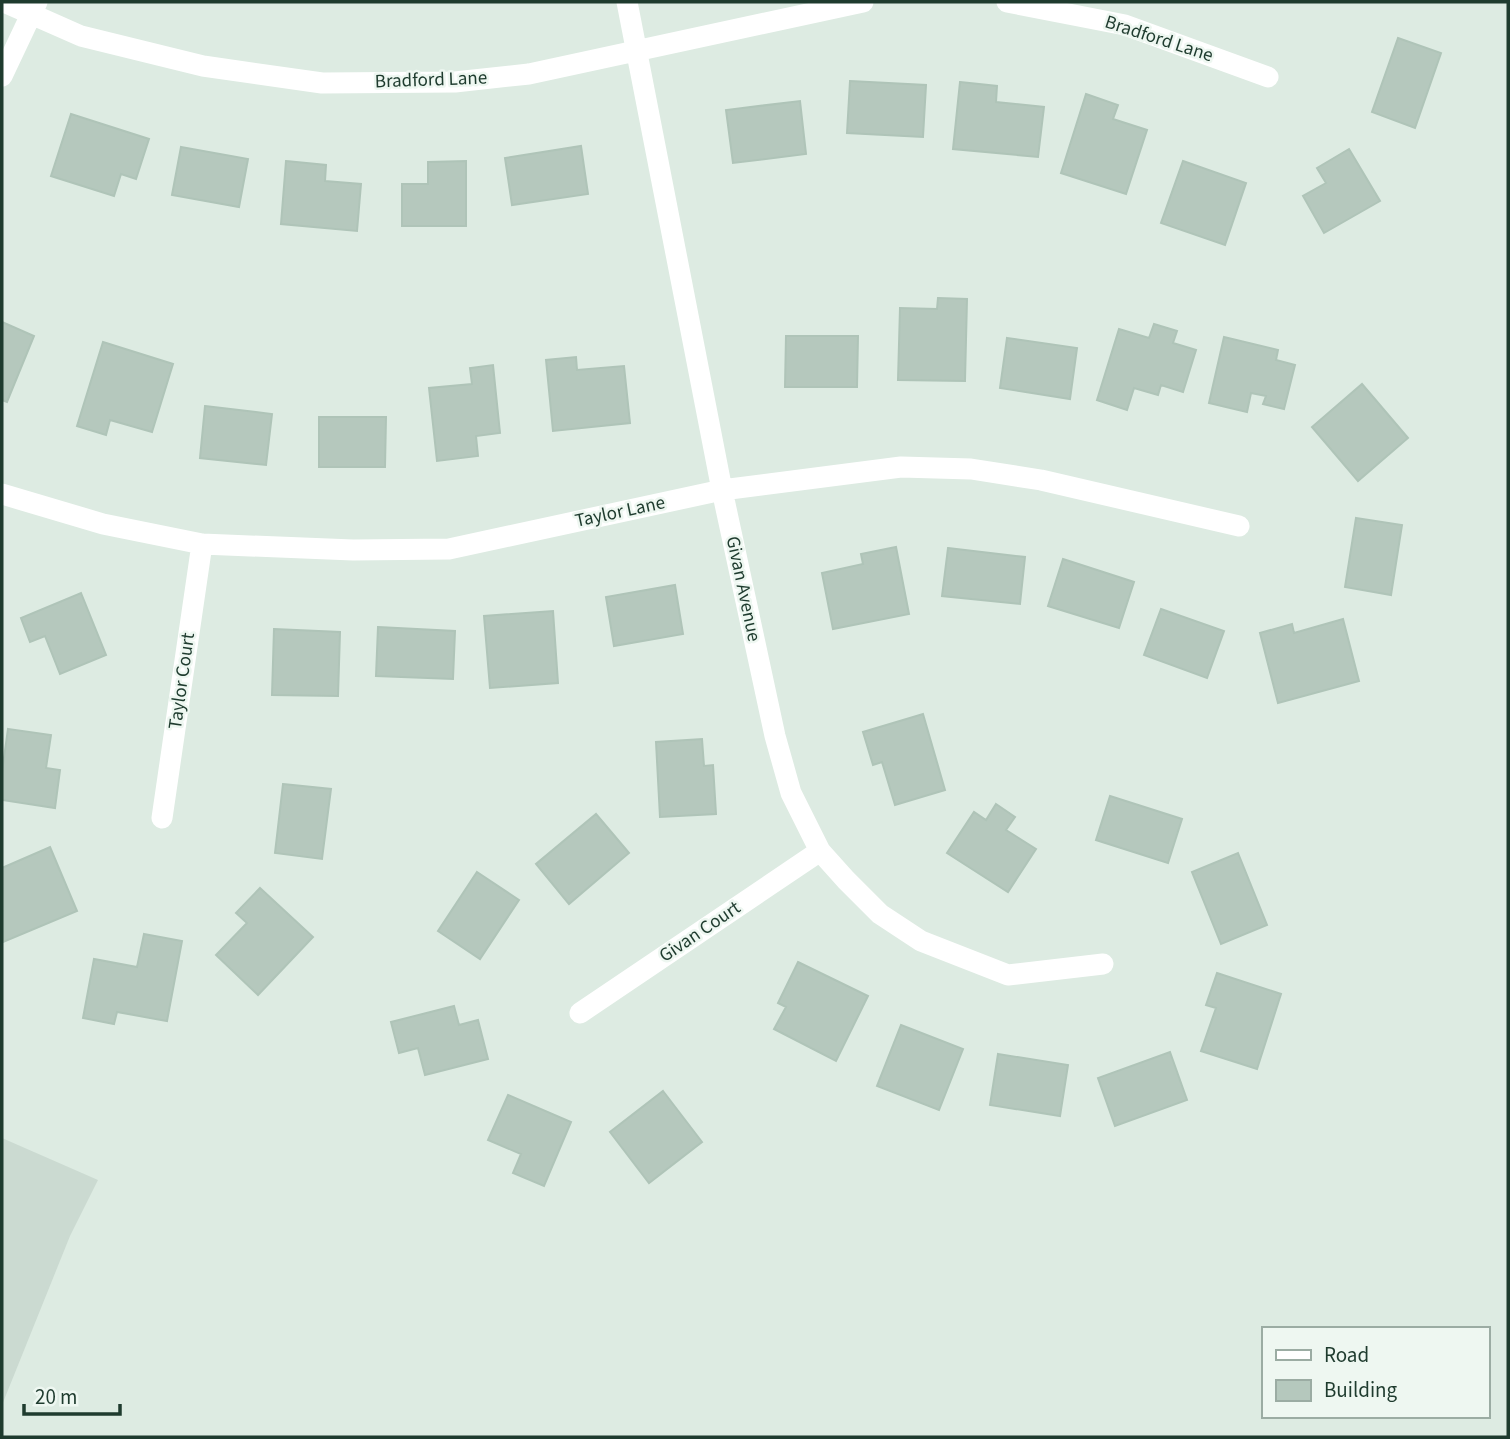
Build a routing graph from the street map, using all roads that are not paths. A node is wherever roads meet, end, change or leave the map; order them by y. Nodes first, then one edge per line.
1 (4, 2) edge
2 (627, 2) edge
3 (863, 2) edge
4 (1007, 2) edge
5 (34, 9) edge
6 (635, 52) junction
7 (2, 76) edge
8 (1268, 77) dead end
9 (722, 490) junction
10 (2, 494) edge
11 (1239, 526) dead end
12 (202, 544) junction
13 (162, 818) dead end
14 (820, 851) junction
15 (1103, 964) dead end
16 (580, 1013) dead end

1 - 5 street, Bradford Lane
2 - 6 street, Givan Avenue
3 - 6 street, Bradford Lane
4 - 8 street, Bradford Lane
5 - 6 street, Bradford Lane
5 - 7 street
6 - 9 street, Givan Avenue
9 - 11 street, Taylor Lane
9 - 12 street, Taylor Lane
9 - 14 street, Givan Avenue
10 - 12 street, Taylor Lane
12 - 13 street, Taylor Court
14 - 15 street, Givan Avenue
14 - 16 street, Givan Court

